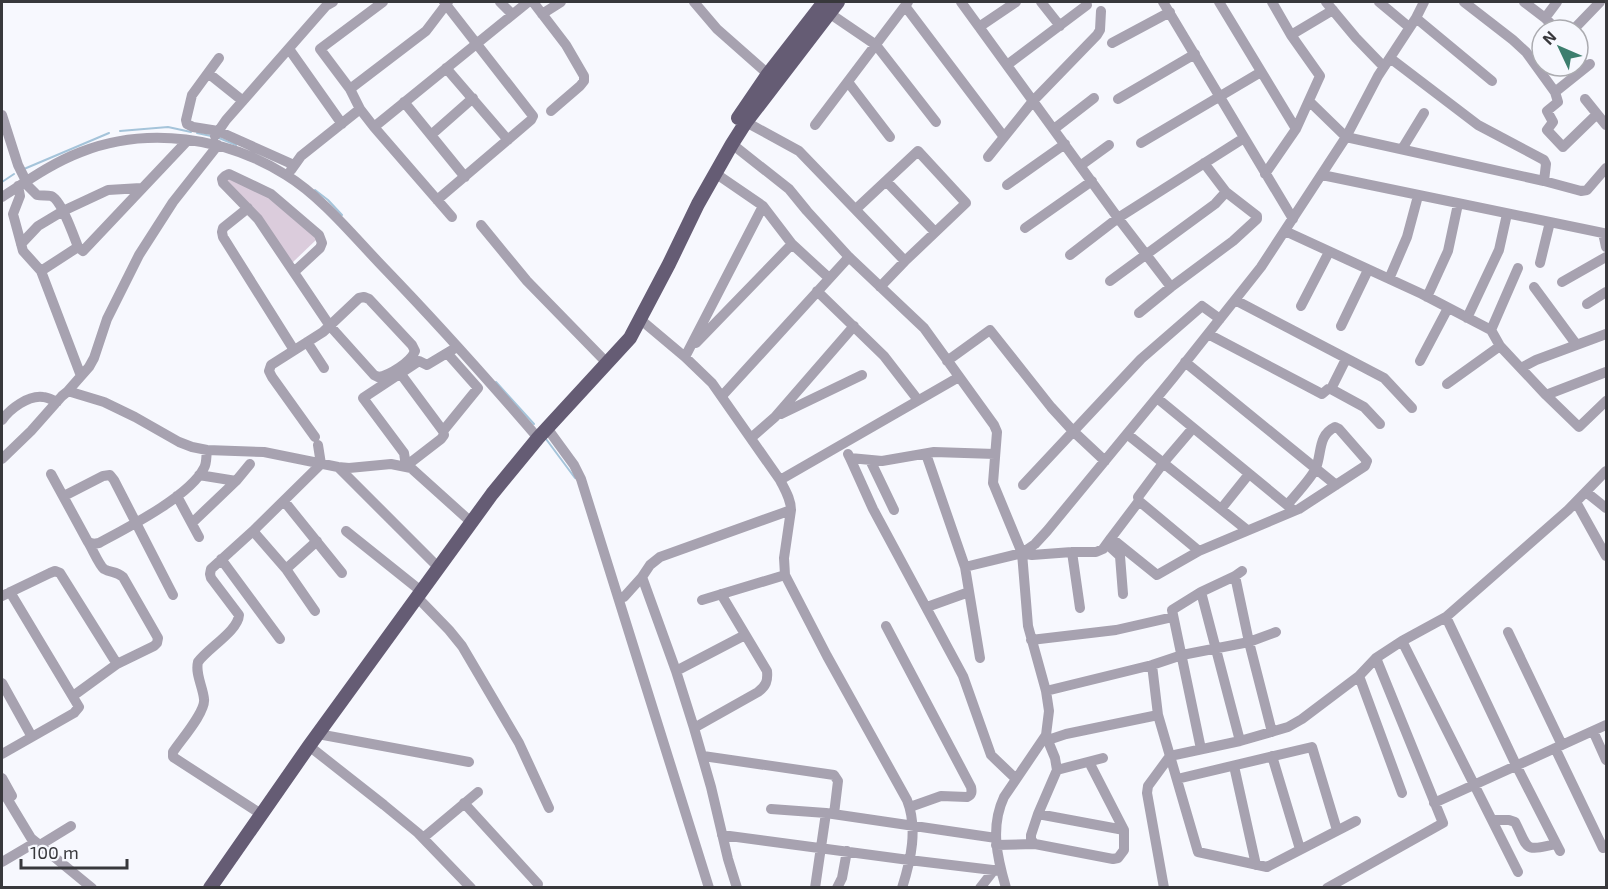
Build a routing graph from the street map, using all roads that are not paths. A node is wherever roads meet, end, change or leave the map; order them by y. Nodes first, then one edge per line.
1 (383, 2) edge
2 (446, 2) edge
3 (500, 2) edge
4 (528, 2) edge
5 (534, 2) edge
6 (561, 2) edge
7 (694, 2) edge
8 (838, 2) edge
9 (961, 2) edge
10 (1016, 2) edge
11 (1041, 2) edge
12 (1163, 2) edge
13 (1219, 2) edge
14 (1272, 2) edge
15 (1379, 2) edge
16 (1464, 2) edge
17 (1524, 2) edge
18 (1557, 2) edge
19 (1600, 2) edge
20 (328, 3) edge
21 (1421, 3) edge
22 (906, 4) edge
23 (1087, 5) dead end
24 (1329, 6) edge
25 (827, 7) edge
26 (1101, 11) dead end
27 (1170, 12) junction
28 (512, 14) junction
29 (542, 14) junction
30 (1545, 18) joint
31 (1585, 18) edge
32 (1412, 23) junction
33 (1060, 26) junction
34 (979, 27) junction
35 (1291, 35) junction
36 (476, 43) junction
37 (1112, 44) dead end
38 (876, 45) junction
39 (289, 49) junction
40 (1195, 54) junction
41 (1530, 55) edge
42 (219, 58) dead end
43 (1387, 63) junction
44 (1007, 65) junction
45 (446, 68) junction
46 (1261, 72) junction
47 (207, 73) junction
48 (768, 74) junction
49 (1548, 78) edge
50 (1573, 78) edge
51 (1492, 81) dead end
52 (848, 82) junction
53 (350, 88) junction
54 (1555, 92) junction
55 (1220, 96) junction
56 (473, 98) junction
57 (1094, 98) dead end
58 (1118, 99) dead end
59 (1585, 99) dead end
60 (243, 101) junction
61 (1034, 101) junction
62 (1309, 101) junction
63 (404, 102) junction
64 (360, 109) junction
65 (551, 111) dead end
66 (1424, 113) dead end
67 (1597, 114) junction
68 (2, 115) edge
69 (746, 122) junction
70 (936, 122) dead end
71 (342, 124) junction
72 (815, 125) dead end
73 (1606, 125) edge
74 (374, 127) junction
75 (1054, 129) junction
76 (1296, 129) junction
77 (218, 131) junction
78 (431, 135) junction
79 (890, 137) dead end
80 (1004, 137) junction
81 (1346, 137) junction
82 (1244, 138) junction
83 (188, 140) junction
84 (508, 140) junction
85 (1142, 143) dead end
86 (214, 144) junction
87 (732, 144) junction
88 (1065, 144) junction
89 (1109, 145) dead end
90 (1402, 149) junction
91 (988, 157) dead end
92 (1204, 163) junction
93 (294, 165) junction
94 (1080, 166) junction
95 (1606, 168) edge
96 (715, 172) junction
97 (1265, 174) junction
98 (287, 175) junction
99 (1322, 175) junction
100 (465, 177) junction
101 (886, 181) junction
102 (1092, 181) junction
103 (1544, 181) junction
104 (23, 183) junction
105 (1007, 185) dead end
106 (141, 188) junction
107 (1226, 192) junction
108 (1418, 196) junction
109 (2, 197) edge
110 (437, 200) junction
111 (1458, 204) junction
112 (763, 206) junction
113 (248, 208) junction
114 (856, 208) junction
115 (63, 211) junction
116 (1507, 214) junction
117 (452, 217) dead end
118 (1118, 218) junction
119 (1293, 219) junction
120 (1550, 222) junction
121 (481, 225) dead end
122 (1025, 228) dead end
123 (1285, 231) junction
124 (935, 232) junction
125 (21, 244) junction
126 (792, 244) junction
127 (78, 247) junction
128 (1606, 248) edge
129 (1329, 252) junction
130 (1146, 254) junction
131 (1070, 255) dead end
132 (849, 257) junction
133 (1606, 257) edge
134 (905, 261) junction
135 (1540, 263) dead end
136 (1518, 268) dead end
137 (1368, 270) junction
138 (41, 271) junction
139 (294, 272) junction
140 (829, 278) junction
141 (1389, 279) junction
142 (1110, 281) dead end
143 (1562, 282) dead end
144 (1171, 286) junction
145 (1534, 286) dead end
146 (880, 287) junction
147 (817, 291) junction
148 (1606, 292) edge
149 (1427, 297) junction
150 (1235, 300) junction
151 (1587, 303) dead end
152 (1301, 306) dead end
153 (1448, 308) junction
154 (1139, 312) dead end
155 (1467, 318) junction
156 (1220, 319) junction
157 (641, 320) junction
158 (854, 326) junction
159 (1341, 326) dead end
160 (330, 327) junction
161 (1491, 330) junction
162 (1208, 334) junction
163 (1606, 334) edge
164 (307, 342) junction
165 (1576, 344) junction
166 (1500, 346) junction
167 (294, 350) junction
168 (452, 350) junction
169 (686, 354) junction
170 (612, 358) junction
171 (1346, 359) junction
172 (947, 361) junction
173 (1420, 361) dead end
174 (1185, 362) junction
175 (324, 368) dead end
176 (1521, 368) junction
177 (1606, 372) edge
178 (400, 374) junction
179 (862, 375) dead end
180 (81, 376) junction
181 (959, 377) junction
182 (1447, 384) dead end
183 (1331, 389) junction
184 (67, 392) junction
185 (1546, 394) junction
186 (722, 396) junction
187 (1157, 398) junction
188 (918, 400) junction
189 (1606, 401) edge
190 (57, 402) junction
191 (1412, 408) dead end
192 (775, 417) junction
193 (2, 420) edge
194 (1380, 423) dead end
195 (1193, 428) junction
196 (443, 431) junction
197 (1073, 431) junction
198 (542, 433) junction
199 (1127, 434) junction
200 (751, 438) junction
201 (843, 443) junction
202 (207, 450) junction
203 (926, 454) junction
204 (995, 454) junction
205 (850, 458) junction
206 (2, 459) edge
207 (870, 460) junction
208 (1105, 461) junction
209 (1164, 462) junction
210 (250, 464) dead end
211 (321, 464) junction
212 (406, 466) junction
213 (338, 467) junction
214 (1316, 469) junction
215 (1606, 471) edge
216 (51, 474) dead end
217 (1249, 474) junction
218 (199, 475) junction
219 (780, 480) junction
220 (236, 481) junction
221 (1023, 485) dead end
222 (1336, 485) junction
223 (1586, 492) junction
224 (64, 496) junction
225 (177, 496) junction
226 (284, 501) junction
227 (1139, 501) junction
228 (1576, 502) junction
229 (1291, 508) junction
230 (1606, 508) edge
231 (1221, 509) junction
232 (791, 510) junction
233 (894, 510) dead end
234 (471, 522) junction
235 (136, 523) junction
236 (192, 523) junction
237 (1247, 530) junction
238 (253, 531) junction
239 (346, 531) dead end
240 (200, 537) dead end
241 (317, 541) junction
242 (1109, 541) junction
243 (88, 542) junction
244 (1199, 551) junction
245 (1072, 552) junction
246 (1022, 553) junction
247 (1606, 556) edge
248 (221, 559) junction
249 (438, 567) junction
250 (965, 567) junction
251 (286, 569) junction
252 (342, 573) dead end
253 (784, 575) junction
254 (642, 577) junction
255 (969, 592) junction
256 (1202, 592) junction
257 (6, 594) edge
258 (419, 594) junction
259 (721, 594) junction
260 (1123, 594) dead end
261 (173, 595) dead end
262 (624, 597) dead end
263 (702, 600) dead end
264 (927, 607) junction
265 (1080, 608) dead end
266 (315, 611) dead end
267 (1173, 617) junction
268 (1446, 617) junction
269 (886, 626) dead end
270 (1276, 632) dead end
271 (1508, 632) dead end
272 (745, 635) junction
273 (280, 639) dead end
274 (1031, 640) junction
275 (1402, 641) junction
276 (1249, 642) junction
277 (1217, 648) junction
278 (1182, 655) junction
279 (980, 658) dead end
280 (1376, 658) junction
281 (117, 664) junction
282 (1152, 665) junction
283 (676, 671) junction
284 (1359, 676) junction
285 (2, 683) edge
286 (1046, 691) junction
287 (73, 696) junction
288 (1158, 715) junction
289 (1606, 725) edge
290 (694, 728) junction
291 (1593, 730) junction
292 (1272, 732) junction
293 (318, 734) junction
294 (32, 737) junction
295 (1047, 738) junction
296 (1240, 741) junction
297 (309, 746) junction
298 (1559, 746) junction
299 (1201, 749) junction
300 (2, 754) edge
301 (703, 756) junction
302 (1170, 756) junction
303 (1272, 756) junction
304 (1103, 758) dead end
305 (1606, 760) edge
306 (469, 762) dead end
307 (1089, 762) junction
308 (1516, 765) junction
309 (1234, 766) junction
310 (1057, 770) junction
311 (2, 778) edge
312 (1016, 779) junction
313 (1177, 779) junction
314 (1474, 785) junction
315 (2, 790) edge
316 (478, 792) dead end
317 (1402, 793) dead end
318 (464, 803) junction
319 (1434, 803) junction
320 (910, 807) junction
321 (549, 808) dead end
322 (771, 809) dead end
323 (261, 814) junction
324 (830, 814) junction
325 (1038, 814) junction
326 (1492, 820) junction
327 (1356, 821) dead end
328 (71, 826) dead end
329 (913, 826) junction
330 (1124, 830) junction
331 (1337, 830) junction
332 (722, 835) junction
333 (423, 837) junction
334 (996, 841) junction
335 (38, 843) junction
336 (1035, 844) junction
337 (822, 848) junction
338 (1603, 848) dead end
339 (1300, 849) junction
340 (847, 851) junction
341 (909, 860) junction
342 (2, 862) edge
343 (1256, 865) junction
344 (998, 871) junction
345 (1518, 872) dead end
346 (538, 884) dead end
347 (740, 887) edge
348 (92, 888) edge
349 (210, 888) edge
350 (471, 888) edge
351 (709, 888) edge
352 (815, 888) edge
353 (837, 888) edge
354 (902, 888) edge
355 (980, 888) edge
356 (1006, 888) edge
357 (1164, 888) edge
358 (1327, 888) edge

1 - 53 street
2 - 36 street
2 - 53 street
3 - 28 street
4 - 28 street
5 - 29 street
6 - 29 street
7 - 48 street
8 - 25 main road
9 - 34 street
10 - 34 street
11 - 33 street
12 - 27 street
13 - 46 street
14 - 35 street
15 - 32 street
16 - 41 street
17 - 30 street
18 - 30 street
19 - 31 street
20 - 39 street
21 - 32 street
22 - 38 street
22 - 80 street
23 - 33 street
24 - 35 street
24 - 43 street
25 - 38 street
25 - 48 main road
25 - 69 main road
26 - 61 street
27 - 37 street
27 - 40 street
28 - 36 street
29 - 65 street
32 - 43 street
32 - 51 street
33 - 44 street
34 - 44 street
35 - 62 street
36 - 45 street
36 - 84 street
38 - 52 street
38 - 70 street
39 - 60 street
39 - 71 street
40 - 55 street
40 - 58 street
42 - 47 street
43 - 81 street
43 - 103 street
44 - 61 street
45 - 56 street
45 - 63 street
46 - 55 street
46 - 76 street
47 - 60 street
47 - 77 street
48 - 170 main road
49 - 54 street
50 - 54 street
52 - 72 street
52 - 79 street
53 - 64 street
54 - 67 street
55 - 82 street
55 - 85 street
56 - 78 street
56 - 84 street
57 - 75 street
59 - 67 street
60 - 77 street
61 - 75 street
61 - 80 street
62 - 76 street
62 - 81 street
63 - 74 street
63 - 78 street
64 - 71 street
64 - 74 street
66 - 90 street
67 - 73 street
68 - 104 street
69 - 87 main road
69 - 114 street
71 - 93 street
74 - 110 street
75 - 88 street
76 - 97 street
77 - 86 street
77 - 93 street
78 - 100 street
80 - 91 street
81 - 90 street
81 - 99 street
82 - 92 street
82 - 97 street
83 - 86 street
83 - 104 street
83 - 106 street
84 - 100 street
86 - 98 street
86 - 180 street
87 - 96 main road
87 - 132 street
88 - 94 street
88 - 105 street
89 - 94 street
90 - 103 street
92 - 107 street
92 - 118 street
93 - 98 street
94 - 102 street
95 - 103 street
96 - 112 street
96 - 157 main road
97 - 119 street
98 - 168 street
99 - 108 street
99 - 119 street
100 - 110 street
101 - 114 street
101 - 124 street
101 - 124 street
102 - 118 street
102 - 122 street
104 - 109 street
104 - 115 street
104 - 125 street
106 - 115 street
106 - 127 street
107 - 130 street
107 - 144 street
108 - 111 street
108 - 141 street
110 - 117 street
111 - 116 street
111 - 149 street
112 - 126 street
112 - 169 street
113 - 139 street
113 - 139 street
113 - 167 street
114 - 134 street
115 - 125 street
115 - 127 street
116 - 120 street
116 - 155 street
118 - 130 street
118 - 131 street
119 - 123 street
120 - 128 street
120 - 135 street
121 - 170 street
123 - 129 street
123 - 150 street
124 - 134 street
125 - 138 street
126 - 140 street
126 - 169 street
127 - 138 street
129 - 137 street
129 - 152 street
130 - 142 street
130 - 144 street
132 - 140 street
132 - 146 street
133 - 143 street
134 - 146 street
136 - 161 street
137 - 141 street
137 - 159 street
138 - 180 street
139 - 160 street
140 - 147 street
141 - 149 street
144 - 154 street
145 - 165 street
146 - 172 street
147 - 158 street
147 - 186 street
148 - 151 street
149 - 153 street
150 - 156 street
150 - 171 street
153 - 155 street
153 - 173 street
155 - 161 street
156 - 162 street
156 - 197 street
157 - 169 street
157 - 170 main road
158 - 188 street
158 - 192 street
160 - 160 street
160 - 164 street
161 - 166 street
162 - 174 street
162 - 183 street
163 - 165 street
164 - 167 street
164 - 175 street
165 - 176 street
166 - 176 street
166 - 182 street
167 - 211 street
168 - 178 street
168 - 196 street
168 - 198 street
169 - 186 street
170 - 198 main road
171 - 183 street
171 - 191 street
172 - 181 street
172 - 197 street
174 - 187 street
174 - 214 street
176 - 185 street
177 - 185 street
178 - 196 street
178 - 212 street
179 - 192 street
180 - 184 street
181 - 188 street
181 - 204 street
183 - 194 street
184 - 190 street
184 - 202 street
185 - 189 street
186 - 200 street
187 - 195 street
187 - 199 street
188 - 201 street
190 - 193 street
190 - 206 street
192 - 200 street
195 - 209 street
195 - 217 street
196 - 212 street
197 - 208 street
197 - 221 street
198 - 234 main road
198 - 351 street
199 - 208 street
199 - 209 street
200 - 219 street
201 - 205 street
201 - 219 street
202 - 211 street
202 - 218 street
203 - 204 street
203 - 207 street
203 - 250 street
204 - 246 street
205 - 207 street
205 - 264 street
207 - 233 street
208 - 246 street
209 - 227 street
209 - 231 street
210 - 220 street
211 - 213 street
211 - 226 street
212 - 213 street
212 - 234 street
213 - 249 street
214 - 222 street
214 - 222 street
214 - 229 street
215 - 223 street
216 - 224 street
217 - 229 street
217 - 231 street
218 - 220 street
218 - 225 street
219 - 232 street
220 - 236 street
222 - 229 street
223 - 228 street
223 - 230 street
224 - 235 street
224 - 243 street
225 - 235 street
225 - 236 street
226 - 238 street
226 - 241 street
227 - 242 street
227 - 244 street
228 - 247 street
228 - 268 street
229 - 237 street
231 - 237 street
232 - 253 street
232 - 254 street
234 - 249 main road
235 - 243 street
235 - 261 street
236 - 240 street
237 - 244 street
238 - 248 street
238 - 251 street
239 - 258 street
241 - 251 street
241 - 252 street
242 - 244 street
242 - 245 street
242 - 260 street
243 - 281 street
245 - 246 street
245 - 265 street
246 - 250 street
246 - 274 street
248 - 273 street
248 - 323 street
249 - 258 main road
250 - 255 street
251 - 266 street
253 - 259 street
253 - 320 street
254 - 262 street
254 - 283 street
255 - 264 street
255 - 279 street
256 - 267 street
256 - 276 street
256 - 277 street
257 - 281 street
257 - 287 street
258 - 293 main road
258 - 321 street
259 - 263 street
259 - 272 street
264 - 312 street
267 - 274 street
267 - 278 street
268 - 275 street
268 - 308 street
269 - 320 street
270 - 276 street
271 - 298 street
272 - 283 street
272 - 290 street
274 - 286 street
275 - 280 street
275 - 314 street
276 - 277 street
276 - 292 street
277 - 278 street
277 - 296 street
278 - 282 street
278 - 299 street
280 - 284 street
280 - 319 street
281 - 287 street
282 - 286 street
282 - 288 street
283 - 290 street
284 - 292 street
284 - 317 street
285 - 294 street
286 - 295 street
287 - 294 street
288 - 295 street
288 - 302 street
289 - 291 street
290 - 301 street
291 - 298 street
291 - 305 street
292 - 296 street
293 - 297 main road
293 - 306 street
294 - 300 street
295 - 310 street
295 - 312 street
296 - 299 street
297 - 323 main road
297 - 333 street
298 - 308 street
298 - 338 street
299 - 302 street
301 - 324 street
301 - 332 street
302 - 313 street
302 - 357 street
303 - 309 street
303 - 331 street
303 - 339 street
304 - 307 street
307 - 310 street
307 - 330 street
308 - 314 street
308 - 326 street
309 - 313 street
309 - 343 street
310 - 325 street
311 - 335 street
312 - 334 street
313 - 343 street
314 - 319 street
314 - 326 street
315 - 335 street
316 - 318 street
318 - 333 street
318 - 346 street
319 - 358 street
320 - 329 street
322 - 324 street
323 - 349 main road
324 - 329 street
324 - 337 street
325 - 330 street
325 - 336 street
326 - 345 street
327 - 331 street
328 - 335 street
329 - 334 street
329 - 341 street
330 - 336 street
331 - 339 street
332 - 337 street
332 - 347 street
333 - 350 street
334 - 336 street
334 - 344 street
335 - 342 street
335 - 348 street
337 - 340 street
337 - 352 street
339 - 343 street
340 - 341 street
340 - 353 street
341 - 344 street
341 - 354 street
344 - 355 street
344 - 356 street

